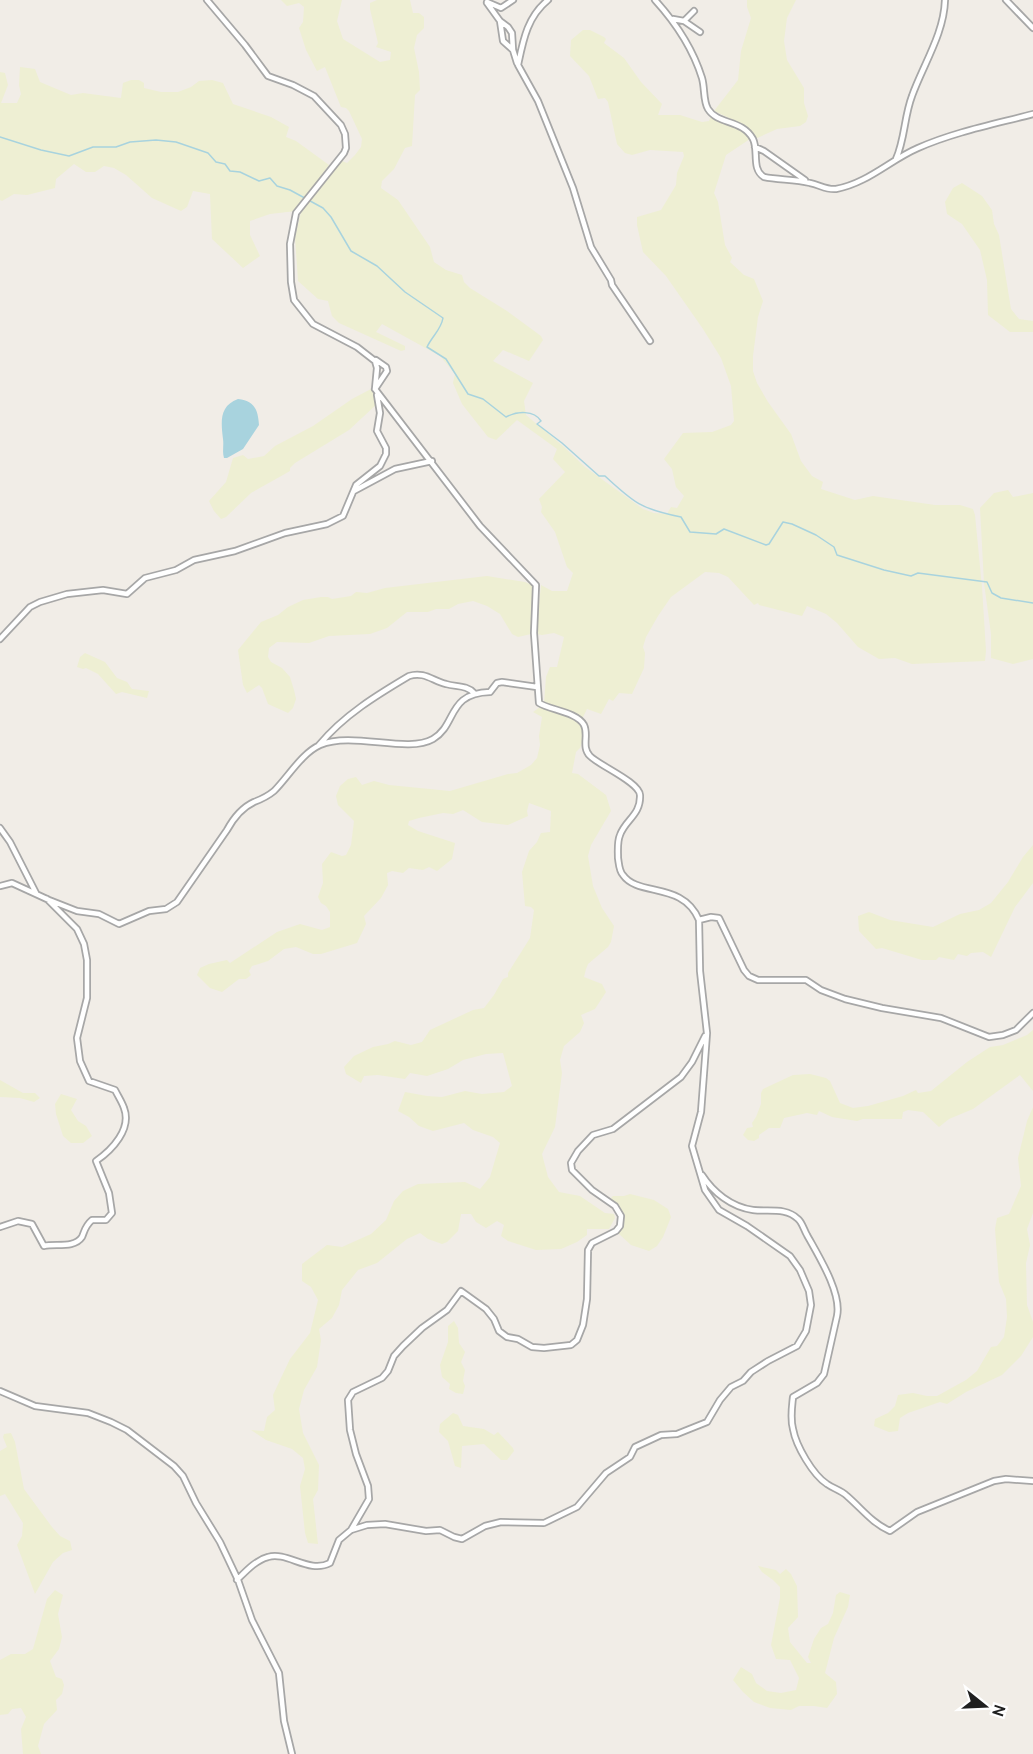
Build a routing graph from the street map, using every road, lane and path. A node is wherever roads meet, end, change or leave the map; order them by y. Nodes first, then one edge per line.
1 (207, 0) edge
2 (513, 0) edge
3 (548, 0) edge
4 (655, 0) edge
5 (945, 0) edge
6 (1006, 0) edge
7 (486, 1) edge
8 (694, 11) dead end
9 (669, 15) junction
10 (500, 21) junction
11 (684, 21) junction
12 (1033, 28) edge
13 (700, 32) dead end
14 (513, 50) junction
15 (518, 65) junction
16 (1033, 114) edge
17 (755, 147) junction
18 (896, 159) junction
19 (810, 182) junction
20 (650, 341) dead end
21 (371, 358) junction
22 (375, 389) junction
23 (432, 461) junction
24 (354, 491) junction
25 (0, 639) edge
26 (537, 687) junction
27 (474, 693) junction
28 (319, 745) junction
29 (0, 828) edge
30 (0, 886) edge
31 (37, 896) junction
32 (47, 899) junction
33 (699, 920) junction
34 (1033, 1013) edge
35 (707, 1033) junction
36 (700, 1172) junction
37 (0, 1227) edge
38 (0, 1391) edge
39 (1033, 1481) edge
40 (351, 1530) junction
41 (237, 1580) junction
42 (292, 1754) edge

1 - 21 street
2 - 7 street
3 - 15 street
4 - 9 street
5 - 18 street
6 - 12 street
7 - 10 street
8 - 11 street
9 - 11 street
9 - 17 street
10 - 14 street
10 - 14 street
11 - 13 street
14 - 15 street
15 - 20 street
16 - 18 street
17 - 19 street
17 - 19 street
18 - 19 street
21 - 22 street
21 - 22 street
22 - 23 street
22 - 24 street
23 - 24 street
23 - 26 street
24 - 25 street
26 - 27 street
26 - 33 street
27 - 28 street
27 - 28 street
28 - 32 street
29 - 31 street
30 - 31 street
31 - 32 street
32 - 37 street
33 - 34 street
33 - 35 street
35 - 36 street
35 - 40 street
36 - 39 street
36 - 40 street
38 - 41 street
40 - 41 street
41 - 42 street

